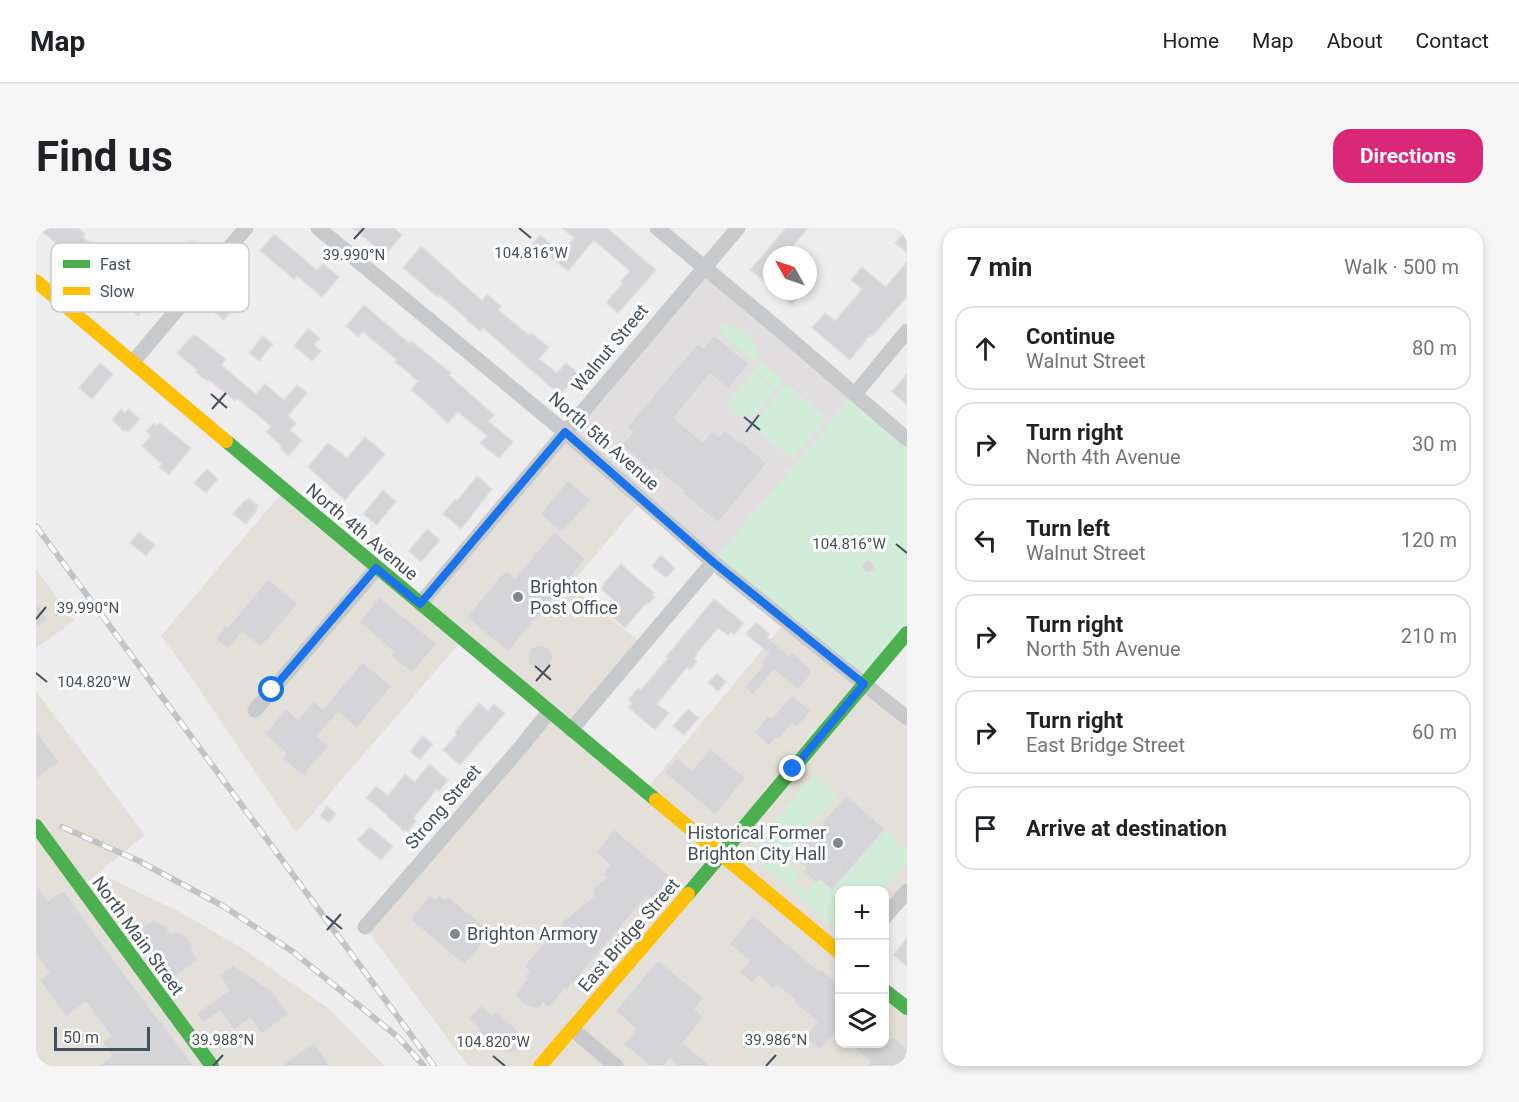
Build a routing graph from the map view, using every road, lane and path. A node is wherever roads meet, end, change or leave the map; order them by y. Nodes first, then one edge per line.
1 (246, 228) edge
2 (318, 228) edge
3 (657, 228) edge
4 (738, 228) edge
5 (233, 243) edge
6 (704, 268) junction
7 (36, 281) edge
8 (51, 294) edge
9 (73, 312) edge
10 (175, 312) edge
11 (907, 331) edge
12 (132, 362) junction
13 (855, 394) junction
14 (565, 432) junction
15 (907, 439) edge
16 (713, 562) junction
17 (376, 568) junction
18 (420, 604) junction
19 (907, 633) edge
20 (864, 684) junction
21 (255, 710) dead end
22 (549, 712) junction
23 (907, 718) edge
24 (571, 730) junction
25 (36, 826) edge
26 (721, 855) junction
27 (907, 891) edge
28 (889, 913) edge
29 (365, 927) dead end
30 (835, 949) edge
31 (889, 993) edge
32 (907, 1008) edge
33 (572, 1029) junction
34 (212, 1066) edge
35 (540, 1066) edge
36 (616, 1066) edge

1 - 5 street
2 - 14 street, North 5th Avenue
3 - 6 street
4 - 6 street, Walnut Street
6 - 13 street
6 - 14 street, Walnut Street
7 - 8 street, North 4th Avenue
9 - 12 street, North 4th Avenue
10 - 12 street
11 - 13 street
12 - 17 street, North 4th Avenue
13 - 15 street
14 - 16 street, North 5th Avenue
14 - 18 street, Walnut Street
16 - 20 street, North 5th Avenue
16 - 24 street
17 - 18 street, North 4th Avenue
17 - 21 street
18 - 22 street, North 4th Avenue
19 - 20 street, East Bridge Street
20 - 23 street, North 5th Avenue
20 - 26 street, East Bridge Street
22 - 24 street, North 4th Avenue
22 - 29 street, Strong Street
24 - 26 street, North 4th Avenue
25 - 34 street, North Main Street
26 - 30 street, North 4th Avenue
26 - 33 street, East Bridge Street
27 - 28 street
31 - 32 street
33 - 35 street, East Bridge Street
33 - 36 street

